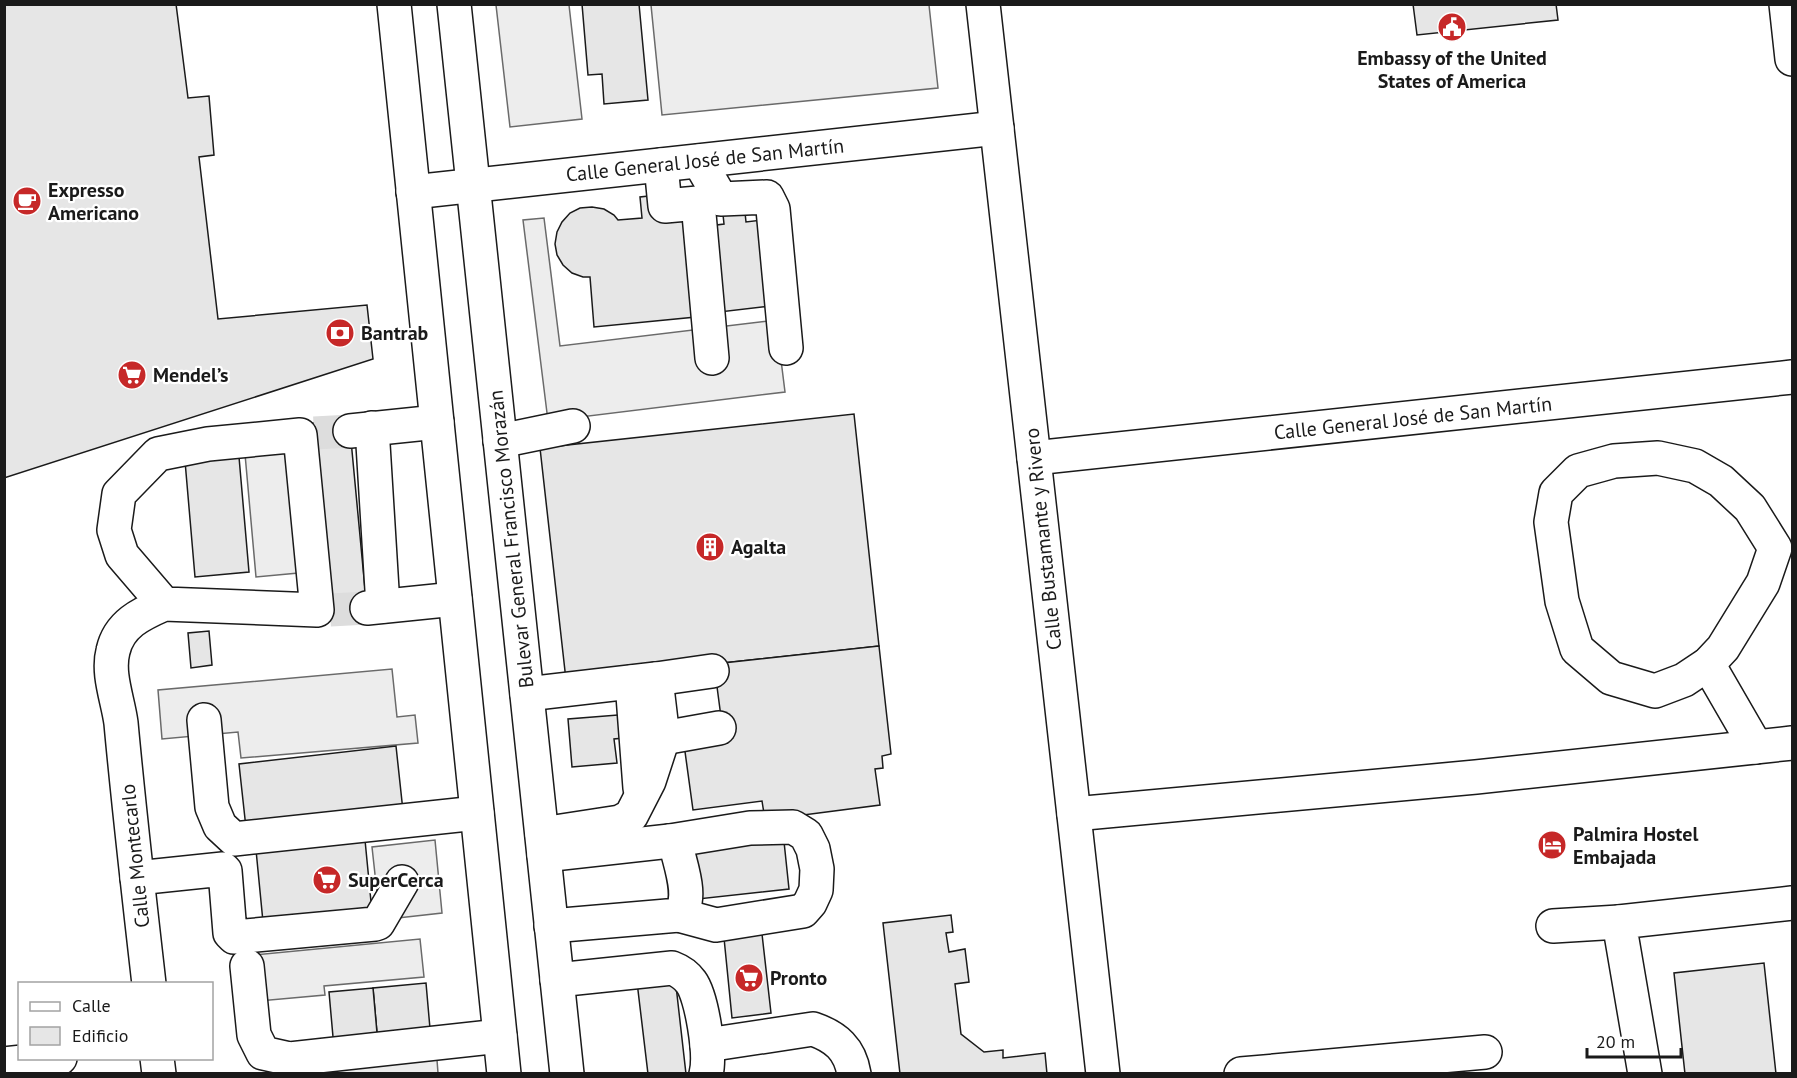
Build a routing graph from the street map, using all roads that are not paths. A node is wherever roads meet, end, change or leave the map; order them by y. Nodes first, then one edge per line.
1 (394, 4) edge
2 (454, 4) edge
3 (983, 4) edge
4 (1786, 4) edge
5 (1792, 59) edge
6 (997, 128) junction
7 (699, 160) junction
8 (661, 165) junction
9 (473, 186) junction
10 (413, 192) junction
11 (786, 348) dead end
12 (712, 358) dead end
13 (1792, 377) edge
14 (437, 422) junction
15 (573, 426) dead end
16 (500, 441) junction
17 (1034, 458) junction
18 (1784, 547) edge
19 (455, 599) junction
20 (164, 604) junction
21 (1708, 664) junction
22 (712, 671) dead end
23 (644, 680) junction
24 (527, 694) junction
25 (204, 720) dead end
26 (719, 728) dead end
27 (663, 738) junction
28 (1792, 743) edge
29 (1756, 747) junction
30 (641, 796) junction
31 (477, 813) junction
32 (1074, 814) junction
33 (670, 842) junction
34 (543, 845) junction
35 (137, 878) junction
36 (402, 882) dead end
37 (1792, 903) edge
38 (680, 915) junction
39 (1619, 922) junction
40 (551, 926) junction
41 (1553, 926) dead end
42 (247, 966) dead end
43 (557, 980) junction
44 (149, 982) edge
45 (500, 1036) junction
46 (1485, 1052) dead end
47 (706, 1059) edge
48 (49, 1060) edge
49 (4, 1064) edge
50 (504, 1074) edge
51 (567, 1074) edge
52 (854, 1074) edge
53 (1103, 1074) edge
54 (1241, 1074) edge
55 (1645, 1074) edge

1 - 10 street
2 - 9 street, Bulevar General Francisco Morazán
3 - 6 street, Calle Bustamante y Rivero
4 - 5 street
6 - 7 street, Calle General José de San Martín
6 - 17 street, Calle Bustamante y Rivero
7 - 8 street, Calle General José de San Martín
7 - 11 street
8 - 9 street, Calle General José de San Martín
8 - 12 street
9 - 10 street, Calle General José de San Martín
9 - 16 street, Bulevar General Francisco Morazán
10 - 14 street
13 - 17 street, Calle General José de San Martín
14 - 19 street
14 - 19 street
15 - 16 street
16 - 24 street, Bulevar General Francisco Morazán
17 - 32 street, Calle Bustamante y Rivero
18 - 21 street
18 - 21 street
19 - 31 street
20 - 20 street
20 - 35 street, Calle Montecarlo
21 - 29 street
22 - 23 street
23 - 24 street
23 - 27 street
23 - 30 street
24 - 34 street, Bulevar General Francisco Morazán
25 - 31 street
26 - 27 street
27 - 30 street
28 - 29 street
29 - 32 street
30 - 34 street
31 - 45 street
32 - 53 street, Calle Bustamante y Rivero
33 - 34 street
33 - 38 street
33 - 38 street
34 - 40 street, Bulevar General Francisco Morazán
35 - 36 street
35 - 44 street, Calle Montecarlo
37 - 39 street
38 - 40 street
39 - 41 street
39 - 55 street
40 - 43 street, Bulevar General Francisco Morazán
42 - 45 street
43 - 47 street
43 - 51 street, Bulevar General Francisco Morazán
45 - 50 street
46 - 54 street
47 - 52 street
48 - 49 street

